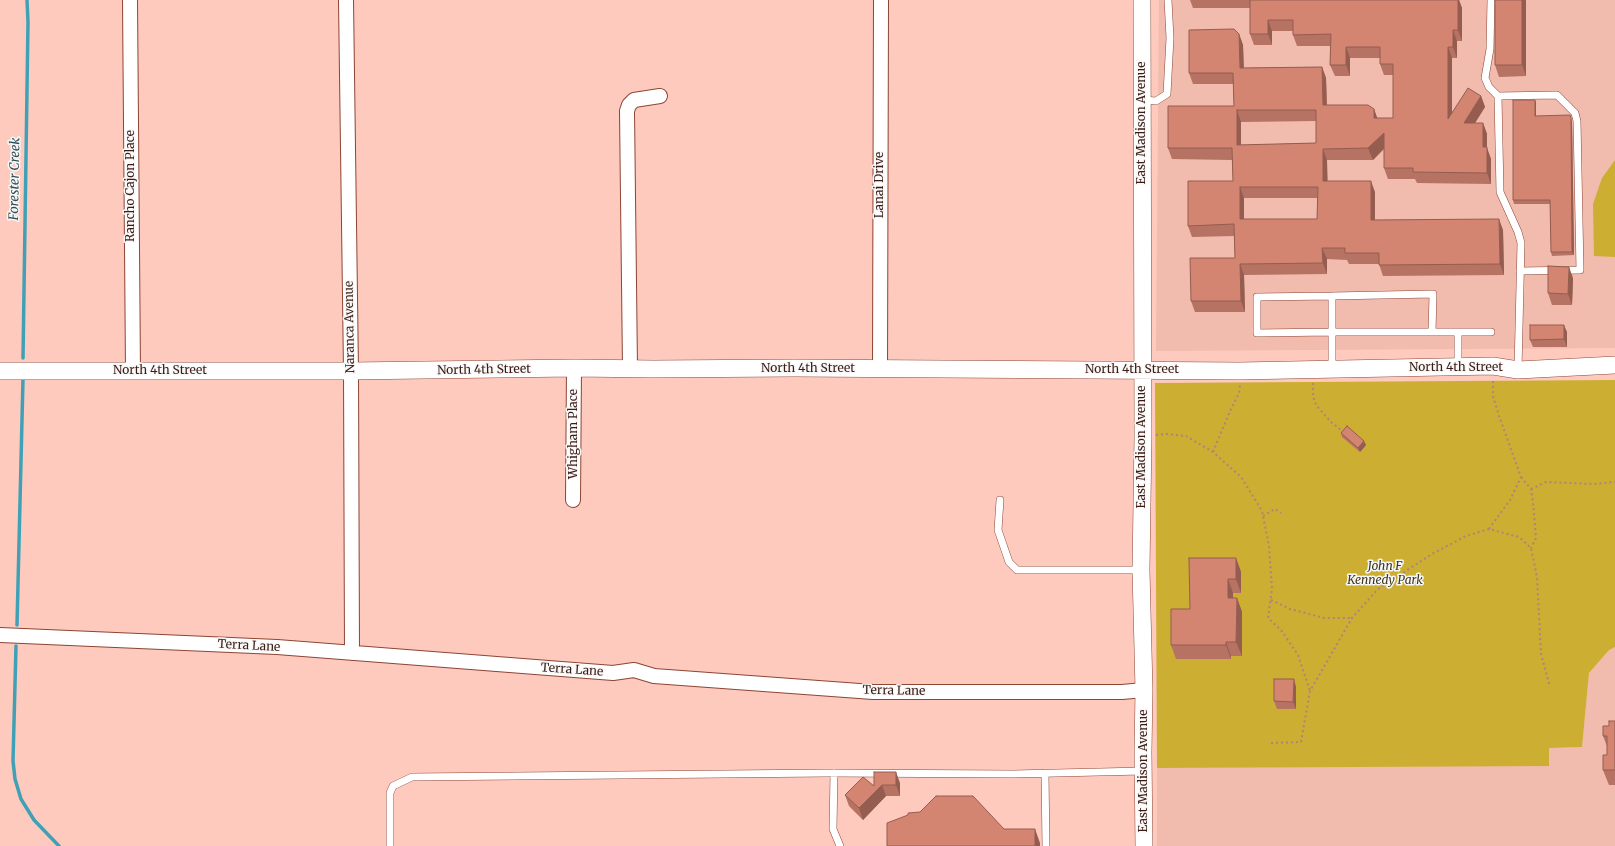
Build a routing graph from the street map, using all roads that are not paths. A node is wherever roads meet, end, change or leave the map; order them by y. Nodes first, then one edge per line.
1 (130, 0) edge
2 (346, 0) edge
3 (881, 0) edge
4 (1142, 0) edge
5 (1168, 0) edge
6 (1491, 0) edge
7 (660, 96) dead end
8 (1498, 96) junction
9 (1142, 100) junction
10 (1520, 271) junction
11 (1332, 296) junction
12 (1332, 332) junction
13 (1432, 332) junction
14 (1458, 332) junction
15 (1491, 332) dead end
16 (1615, 365) edge
17 (1458, 366) junction
18 (574, 368) junction
19 (630, 369) junction
20 (880, 369) junction
21 (1142, 369) junction
22 (1332, 369) junction
23 (1518, 370) junction
24 (0, 371) edge
25 (132, 371) junction
26 (351, 371) junction
27 (573, 500) dead end
28 (1000, 500) dead end
29 (1141, 570) junction
30 (0, 635) edge
31 (352, 653) junction
32 (1144, 690) junction
33 (1143, 771) junction
34 (1046, 773) junction
35 (834, 774) junction
36 (390, 846) edge
37 (840, 846) edge
38 (1046, 846) edge
39 (1144, 846) edge

1 - 25 street, Rancho Cajon Place
2 - 26 street, Naranca Avenue
3 - 20 street, Lanai Drive
4 - 9 street, East Madison Avenue
5 - 9 lane
6 - 8 lane
7 - 19 street
8 - 10 lane
8 - 10 lane
9 - 21 street, East Madison Avenue
10 - 23 lane
11 - 12 lane
11 - 12 lane
11 - 13 lane
12 - 13 lane
12 - 22 lane
13 - 14 lane
14 - 15 lane
14 - 17 lane
16 - 23 street, North 4th Street
17 - 22 street, North 4th Street
17 - 23 street, North 4th Street
18 - 19 street, North 4th Street
18 - 26 street, North 4th Street
18 - 27 street, Whigham Place
19 - 20 street, North 4th Street
20 - 21 street, North 4th Street
21 - 22 street, North 4th Street
21 - 29 street, East Madison Avenue
24 - 25 street, North 4th Street
25 - 26 street, North 4th Street
26 - 31 street, Naranca Avenue
28 - 29 lane
29 - 32 street, East Madison Avenue
30 - 31 street, Terra Lane
31 - 32 street, Terra Lane
32 - 33 street, East Madison Avenue
33 - 34 lane
33 - 39 street, East Madison Avenue
34 - 35 lane
34 - 38 lane
35 - 36 lane
35 - 37 lane

